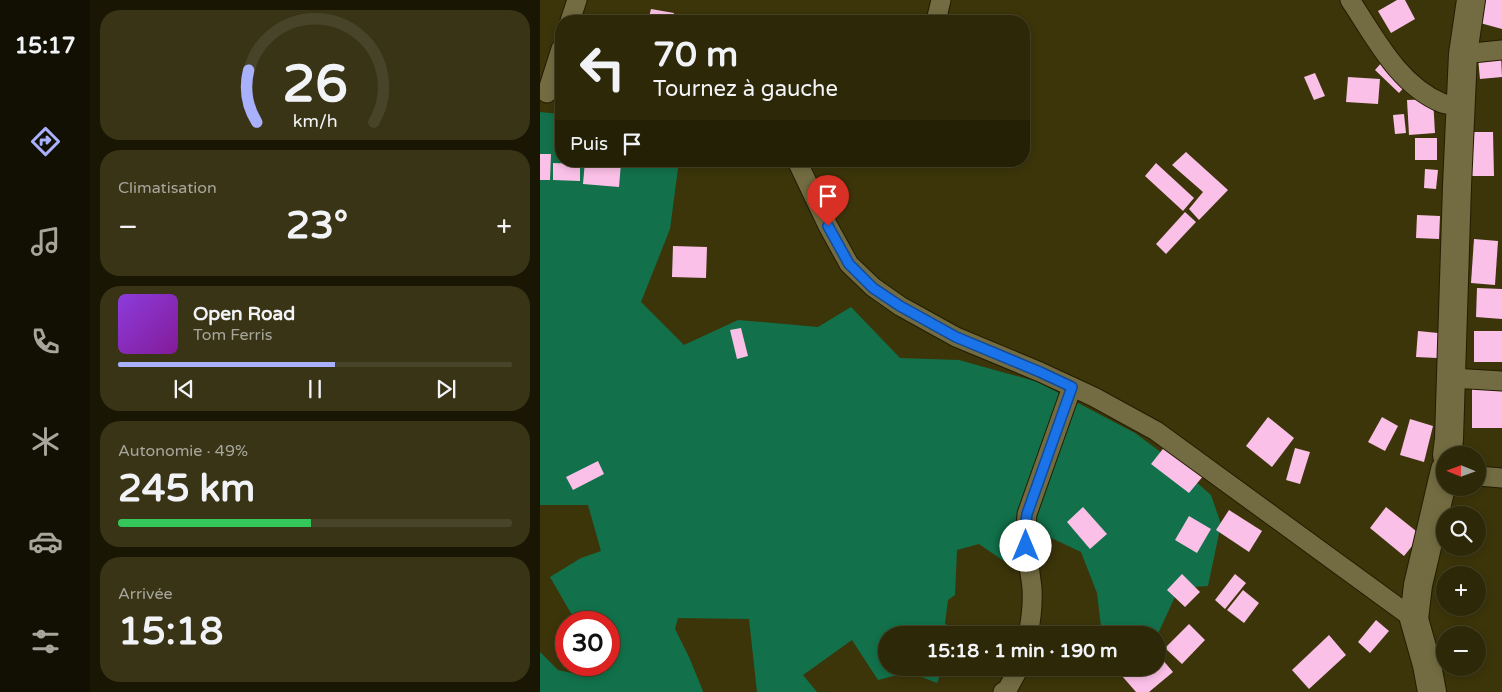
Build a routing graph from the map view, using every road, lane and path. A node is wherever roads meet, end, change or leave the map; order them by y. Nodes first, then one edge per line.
1 (577, 0) edge
2 (941, 0) edge
3 (1350, 0) edge
4 (1471, 0) edge
5 (572, 15) edge
6 (937, 15) edge
7 (1502, 50) edge
8 (1463, 54) junction
9 (555, 70) edge
10 (549, 93) edge
11 (1461, 106) junction
12 (800, 167) edge
13 (1452, 378) junction
14 (1502, 381) edge
15 (1072, 387) junction
16 (1448, 446) edge
17 (1486, 477) edge
18 (1502, 478) edge
19 (1439, 496) edge
20 (1414, 619) junction
21 (1030, 626) edge
22 (1015, 676) edge
23 (1433, 691) edge
24 (1003, 692) edge

1 - 5 street
2 - 6 street
3 - 11 street
4 - 8 street
7 - 8 street
8 - 11 street
9 - 10 street
11 - 13 street
12 - 15 street
13 - 14 street
13 - 16 street
15 - 20 street
15 - 21 street
17 - 18 street
19 - 20 street
20 - 23 street
22 - 24 street

